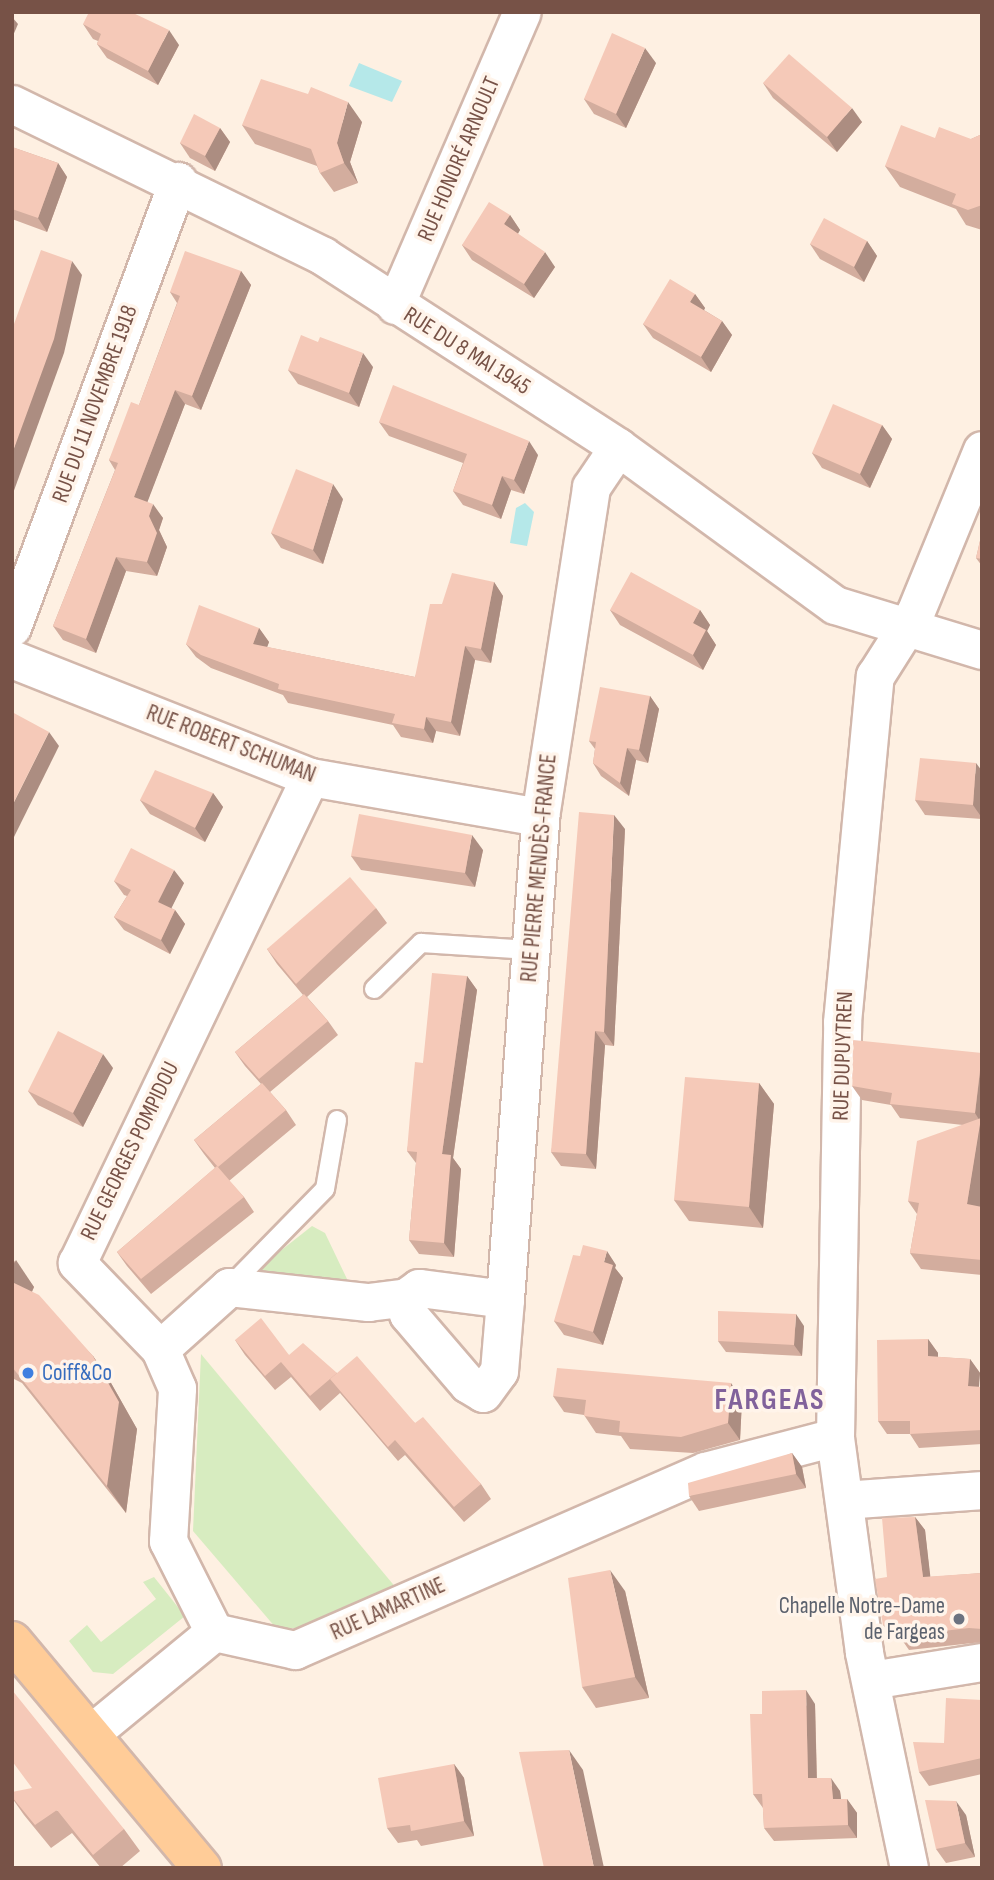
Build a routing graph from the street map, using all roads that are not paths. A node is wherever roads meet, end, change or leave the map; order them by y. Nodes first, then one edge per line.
1 (522, 12) edge
2 (12, 104) edge
3 (178, 181) junction
4 (395, 305) junction
5 (618, 447) junction
6 (982, 450) edge
7 (12, 627) edge
8 (902, 630) junction
9 (982, 650) edge
10 (12, 659) edge
11 (310, 777) junction
12 (540, 817) junction
13 (530, 950) junction
14 (374, 989) dead end
15 (337, 1120) dead end
16 (229, 1287) junction
17 (406, 1297) junction
18 (505, 1299) junction
19 (160, 1349) junction
20 (835, 1437) junction
21 (982, 1490) edge
22 (844, 1500) junction
23 (214, 1632) junction
24 (12, 1641) edge
25 (982, 1662) edge
26 (870, 1680) junction
27 (90, 1734) junction
28 (202, 1868) edge
29 (908, 1868) edge

1 - 4 street, RUE HONORÉ ARNOULT
2 - 3 street, RUE DU 8 MAI 1945
3 - 4 street, RUE DU 8 MAI 1945
3 - 7 street, RUE DU 11 NOVEMBRE 1918
4 - 5 street, RUE DU 8 MAI 1945
5 - 8 street, RUE DU 8 MAI 1945
5 - 12 street, RUE PIERRE MENDÈS-FRANCE
6 - 8 street
8 - 9 street, RUE DU 8 MAI 1945
8 - 20 street, RUE DUPUYTREN
10 - 11 street, RUE ROBERT SCHUMAN
11 - 12 street, RUE ROBERT SCHUMAN
11 - 19 street, RUE GEORGES POMPIDOU
12 - 13 street, RUE PIERRE MENDÈS-FRANCE
13 - 14 lane
13 - 18 street, RUE PIERRE MENDÈS-FRANCE
15 - 16 lane
16 - 17 street
16 - 19 street
17 - 18 street
17 - 18 street, RUE PIERRE MENDÈS-FRANCE
19 - 23 street, RUE GEORGES POMPIDOU
20 - 22 street, RUE DUPUYTREN
20 - 23 street, RUE LAMARTINE
21 - 22 street
22 - 26 street, RUE DUPUYTREN
23 - 27 street
24 - 27 main road
25 - 26 street
26 - 29 street, RUE DUPUYTREN
27 - 28 main road

